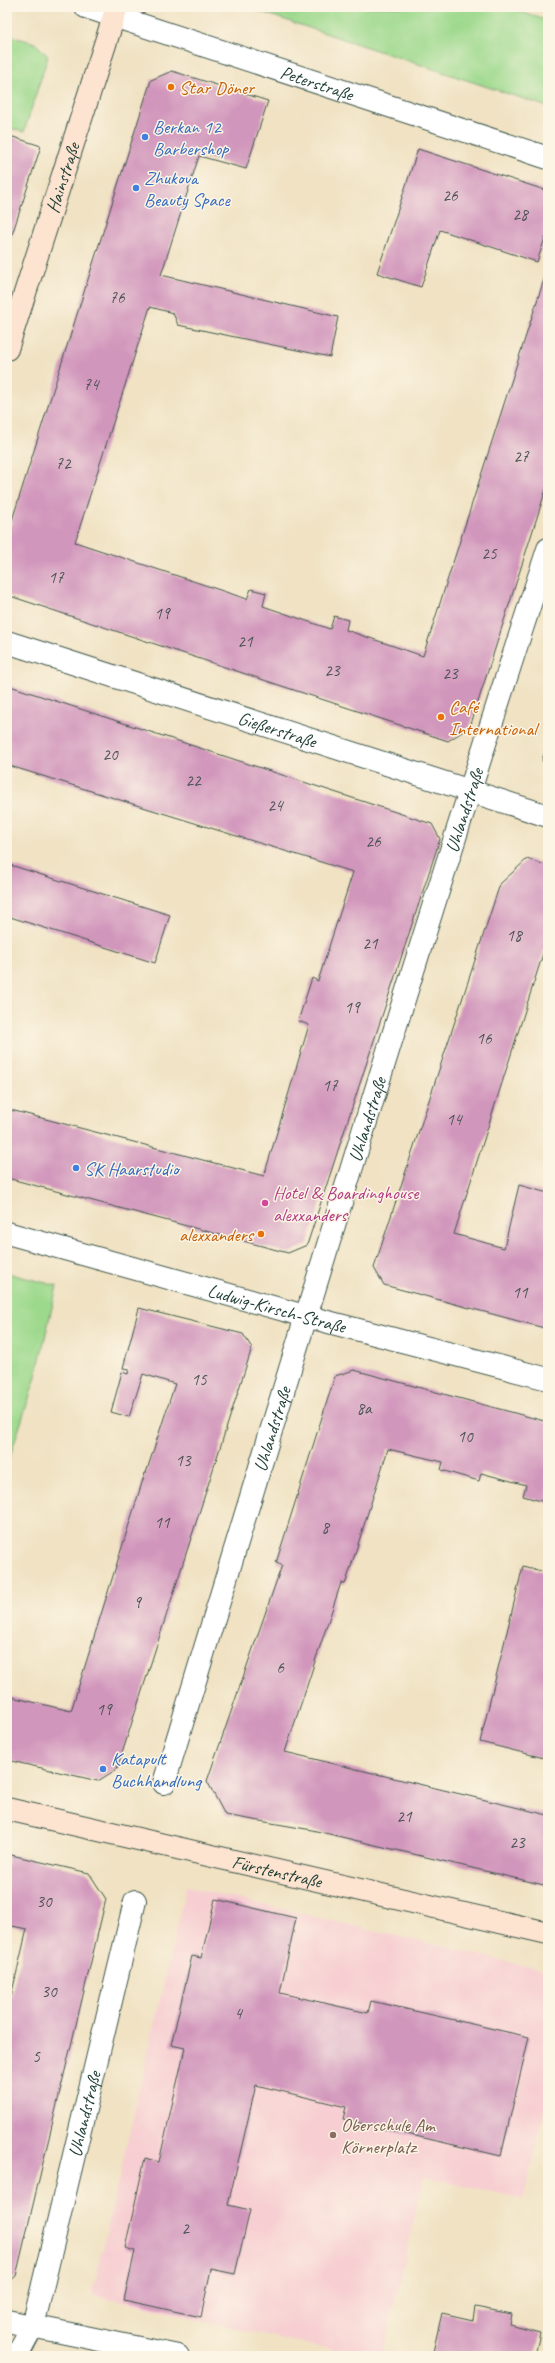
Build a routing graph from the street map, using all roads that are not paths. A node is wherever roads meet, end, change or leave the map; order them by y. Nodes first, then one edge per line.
1 (86, 7) edge
2 (116, 12) edge
3 (548, 158) edge
4 (7, 349) edge
5 (548, 549) edge
6 (7, 642) edge
7 (469, 791) junction
8 (548, 816) edge
9 (7, 1233) edge
10 (305, 1316) junction
11 (548, 1379) edge
12 (164, 1783) dead end
13 (7, 1809) edge
14 (135, 1901) dead end
15 (548, 1933) edge
16 (7, 2321) edge
17 (33, 2326) junction
18 (17, 2356) edge
19 (178, 2356) edge

1 - 2 street, Peterstraße
2 - 3 street, Peterstraße
2 - 4 street, Hainstraße
5 - 7 street, Uhlandstraße
6 - 7 street, Gießerstraße
7 - 8 street, Gießerstraße
7 - 10 street, Uhlandstraße
9 - 10 street, Ludwig-Kirsch-Straße
10 - 11 street, Ludwig-Kirsch-Straße
10 - 12 street, Uhlandstraße
13 - 15 street, Fürstenstraße
14 - 17 street, Uhlandstraße
16 - 17 street
17 - 18 street, Uhlandstraße
17 - 19 street

